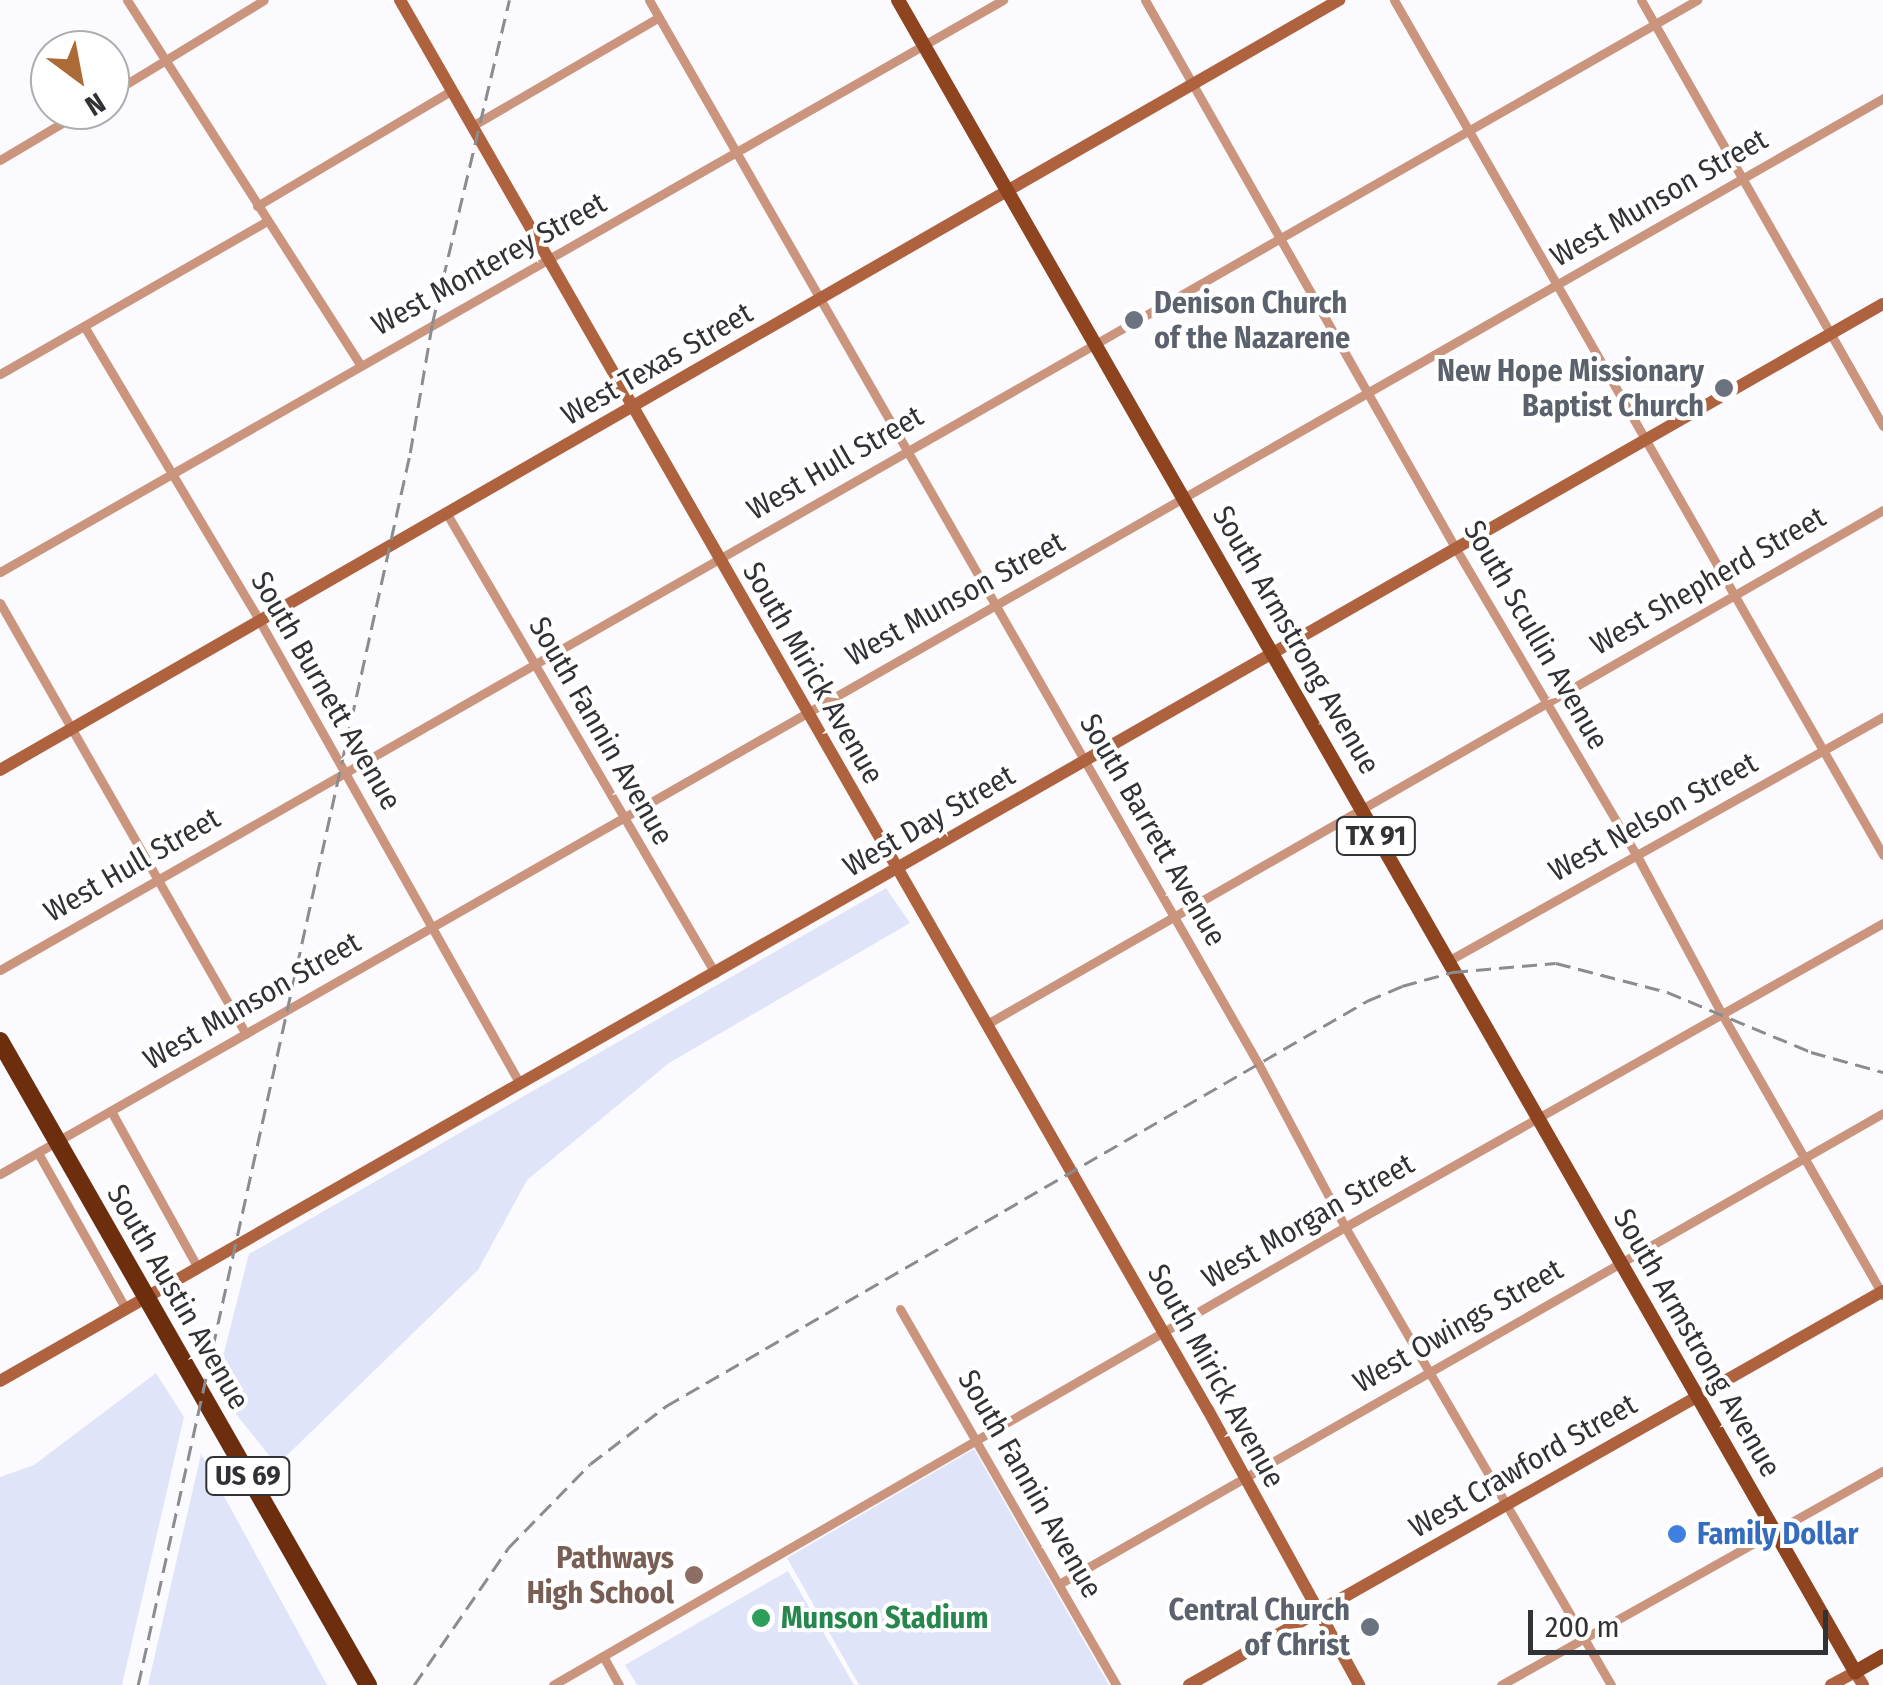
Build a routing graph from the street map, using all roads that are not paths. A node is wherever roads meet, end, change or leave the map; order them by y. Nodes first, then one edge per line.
1 (128, 0) edge
2 (264, 0) edge
3 (400, 0) edge
4 (649, 0) edge
5 (898, 0) edge
6 (1003, 0) edge
7 (1145, 0) edge
8 (1339, 0) edge
9 (1394, 0) edge
10 (1641, 0) edge
11 (1696, 0) edge
12 (658, 17) junction
13 (1655, 24) junction
14 (924, 45) junction
15 (164, 62) junction
16 (130, 82) edge
17 (1194, 84) junction
18 (451, 91) junction
19 (1883, 98) edge
20 (472, 126) junction
21 (50, 130) edge
22 (1469, 130) junction
23 (736, 151) junction
24 (0, 160) edge
25 (1743, 178) junction
26 (1008, 190) junction
27 (257, 206) junction
28 (267, 221) junction
29 (1280, 237) junction
30 (547, 262) junction
31 (1556, 286) junction
32 (820, 300) junction
33 (1883, 304) edge
34 (84, 326) junction
35 (1831, 334) junction
36 (1094, 343) junction
37 (360, 365) junction
38 (0, 374) edge
39 (1368, 392) junction
40 (634, 407) junction
41 (1883, 426) edge
42 (1646, 440) junction
43 (905, 450) junction
44 (172, 475) junction
45 (1183, 498) junction
46 (1883, 510) edge
47 (447, 514) junction
48 (1456, 549) junction
49 (719, 560) junction
50 (0, 572) edge
51 (1734, 596) junction
52 (0, 604) edge
53 (994, 607) junction
54 (258, 620) junction
55 (1270, 654) junction
56 (534, 665) junction
57 (1546, 702) junction
58 (805, 711) junction
59 (1883, 717) edge
60 (71, 728) junction
61 (1824, 751) junction
62 (1084, 760) junction
63 (0, 770) edge
64 (344, 771) junction
65 (1360, 808) junction
66 (621, 817) junction
67 (1636, 854) junction
68 (1883, 856) edge
69 (896, 868) junction
70 (158, 879) junction
71 (1173, 916) junction
72 (1883, 924) edge
73 (430, 928) junction
74 (1448, 962) junction
75 (0, 970) edge
76 (714, 972) junction
77 (1723, 1016) junction
78 (986, 1024) junction
79 (246, 1034) junction
80 (0, 1041) edge
81 (520, 1084) junction
82 (111, 1111) junction
83 (1883, 1113) edge
84 (1537, 1120) junction
85 (58, 1142) junction
86 (38, 1153) junction
87 (1805, 1158) junction
88 (0, 1174) edge
89 (1346, 1226) junction
90 (1618, 1263) junction
91 (198, 1268) junction
92 (1882, 1292) edge
93 (900, 1308) dead end
94 (126, 1309) junction
95 (1164, 1333) junction
96 (1430, 1370) junction
97 (0, 1381) edge
98 (1696, 1395) junction
99 (976, 1441) junction
100 (1883, 1470) edge
101 (1244, 1476) junction
102 (1506, 1506) junction
103 (1774, 1531) junction
104 (1059, 1584) junction
105 (1319, 1612) junction
106 (1584, 1639) junction
107 (603, 1656) junction
108 (1883, 1656) edge
109 (1859, 1678) edge
110 (368, 1685) edge
111 (552, 1685) edge
112 (619, 1685) edge
113 (1116, 1685) edge
114 (1189, 1685) edge
115 (1360, 1685) edge
116 (1501, 1685) edge
117 (1611, 1685) edge
118 (1831, 1685) edge

1 - 15 street
2 - 15 street
3 - 18 street, South Mirick Avenue
4 - 12 street, South Barrett Avenue
5 - 14 main road, South Armstrong Avenue / TX 91
6 - 14 street, West Monterey Street
7 - 17 street, South Scullin Avenue
8 - 17 street, West Texas Street
9 - 22 street
10 - 13 street
11 - 13 street, West Hull Street
12 - 20 street
12 - 23 street, South Barrett Avenue
13 - 22 street, West Hull Street
13 - 25 street
14 - 23 street, West Monterey Street
14 - 26 main road, South Armstrong Avenue / TX 91
15 - 16 street
15 - 27 street
17 - 26 street, West Texas Street
17 - 29 street, South Scullin Avenue
18 - 20 street, South Mirick Avenue
18 - 27 street
19 - 25 street, West Munson Street
20 - 30 street, South Mirick Avenue
21 - 24 street
22 - 29 street, West Hull Street
22 - 31 street
23 - 30 street, West Monterey Street
23 - 32 street, South Barrett Avenue
25 - 31 street, West Munson Street
25 - 35 street
26 - 32 street, West Texas Street
26 - 36 main road, South Armstrong Avenue / TX 91
27 - 28 street
28 - 34 street
28 - 37 street
29 - 36 street, West Hull Street
29 - 39 street, South Scullin Avenue
30 - 37 street, West Monterey Street
30 - 40 street, South Mirick Avenue
31 - 39 street, West Munson Street
31 - 42 street
32 - 40 street, West Texas Street
32 - 43 street, South Barrett Avenue
33 - 35 street, West Day Street
34 - 38 street
34 - 44 street, South Burnett Avenue
35 - 41 street
35 - 42 street, West Day Street
36 - 43 street, West Hull Street
36 - 45 main road, South Armstrong Avenue / TX 91
37 - 44 street, West Monterey Street
39 - 45 street, West Munson Street
39 - 48 street, South Scullin Avenue
40 - 47 street, West Texas Street
40 - 49 street, South Mirick Avenue
42 - 48 street, West Day Street
42 - 51 street
43 - 49 street, West Hull Street
43 - 53 street, South Barrett Avenue
44 - 50 street, West Monterey Street
44 - 54 street, South Burnett Avenue
45 - 53 street, West Munson Street
45 - 55 main road, South Armstrong Avenue / TX 91
46 - 51 street, West Shepherd Street
47 - 54 street, West Texas Street
47 - 56 street, South Fannin Avenue
48 - 55 street, West Day Street
48 - 57 street, South Scullin Avenue
49 - 56 street, West Hull Street
49 - 58 street, South Mirick Avenue
51 - 57 street, West Shepherd Street
51 - 61 street
52 - 60 street
53 - 58 street, West Munson Street
53 - 62 street, South Barrett Avenue
54 - 60 street, West Texas Street
54 - 64 street, South Burnett Avenue
55 - 62 street, West Day Street
55 - 65 main road, South Armstrong Avenue / TX 91
56 - 64 street, West Hull Street
56 - 66 street, South Fannin Avenue
57 - 65 street, West Shepherd Street
57 - 67 street, South Scullin Avenue
58 - 66 street, West Munson Street
58 - 69 street, South Mirick Avenue
59 - 61 street, West Nelson Street
60 - 63 street, West Texas Street
60 - 70 street
61 - 67 street, West Nelson Street
61 - 68 street
62 - 69 street, West Day Street
62 - 71 street, South Barrett Avenue
64 - 70 street, West Hull Street
64 - 73 street, South Burnett Avenue
65 - 71 street, West Shepherd Street
65 - 74 main road, South Armstrong Avenue / TX 91
66 - 73 street, West Munson Street
66 - 76 street, South Fannin Avenue
67 - 74 street, West Nelson Street
67 - 77 street, South Scullin Avenue
69 - 76 street, West Day Street
69 - 78 street, South Mirick Avenue
70 - 75 street, West Hull Street
70 - 79 street
71 - 78 street, West Shepherd Street
71 - 89 street, South Barrett Avenue
72 - 77 street, West Morgan Street
73 - 79 street, West Munson Street
73 - 81 street, South Burnett Avenue
74 - 84 main road, South Armstrong Avenue / TX 91
76 - 81 street, West Day Street
77 - 84 street, West Morgan Street
77 - 87 street, South Scullin Avenue
78 - 95 street, South Mirick Avenue
79 - 82 street, West Munson Street
80 - 85 highway, South Austin Avenue / US 69
81 - 91 street, West Day Street
82 - 85 street, West Munson Street
82 - 91 street
83 - 87 street, West Owings Street
84 - 89 street, West Morgan Street
84 - 90 main road, South Armstrong Avenue / TX 91
85 - 86 street, West Munson Street
85 - 110 highway, South Austin Avenue / US 69
86 - 88 street, West Munson Street
86 - 94 street
87 - 90 street, West Owings Street
87 - 92 street, South Scullin Avenue
89 - 95 street, West Morgan Street
89 - 96 street, South Barrett Avenue
90 - 96 street, West Owings Street
90 - 98 main road, South Armstrong Avenue / TX 91
91 - 94 street, West Day Street
92 - 98 street, West Crawford Street
93 - 99 street, South Fannin Avenue
94 - 97 street, West Day Street
95 - 99 street, West Morgan Street
95 - 101 street, South Mirick Avenue
96 - 101 street, West Owings Street
96 - 102 street, South Barrett Avenue
98 - 102 street, West Crawford Street
98 - 103 main road, South Armstrong Avenue / TX 91
99 - 104 street, South Fannin Avenue
99 - 107 street, West Morgan Street
100 - 103 street
101 - 104 street, West Owings Street
101 - 105 street, South Mirick Avenue
102 - 105 street, West Crawford Street
102 - 106 street, South Barrett Avenue
103 - 106 street
103 - 109 main road, South Armstrong Avenue / TX 91
104 - 113 street, South Fannin Avenue
105 - 114 street, West Crawford Street
105 - 115 street, South Mirick Avenue
106 - 116 street
106 - 117 street, South Barrett Avenue
107 - 111 street, West Morgan Street
107 - 112 street
108 - 109 main road
109 - 118 street

